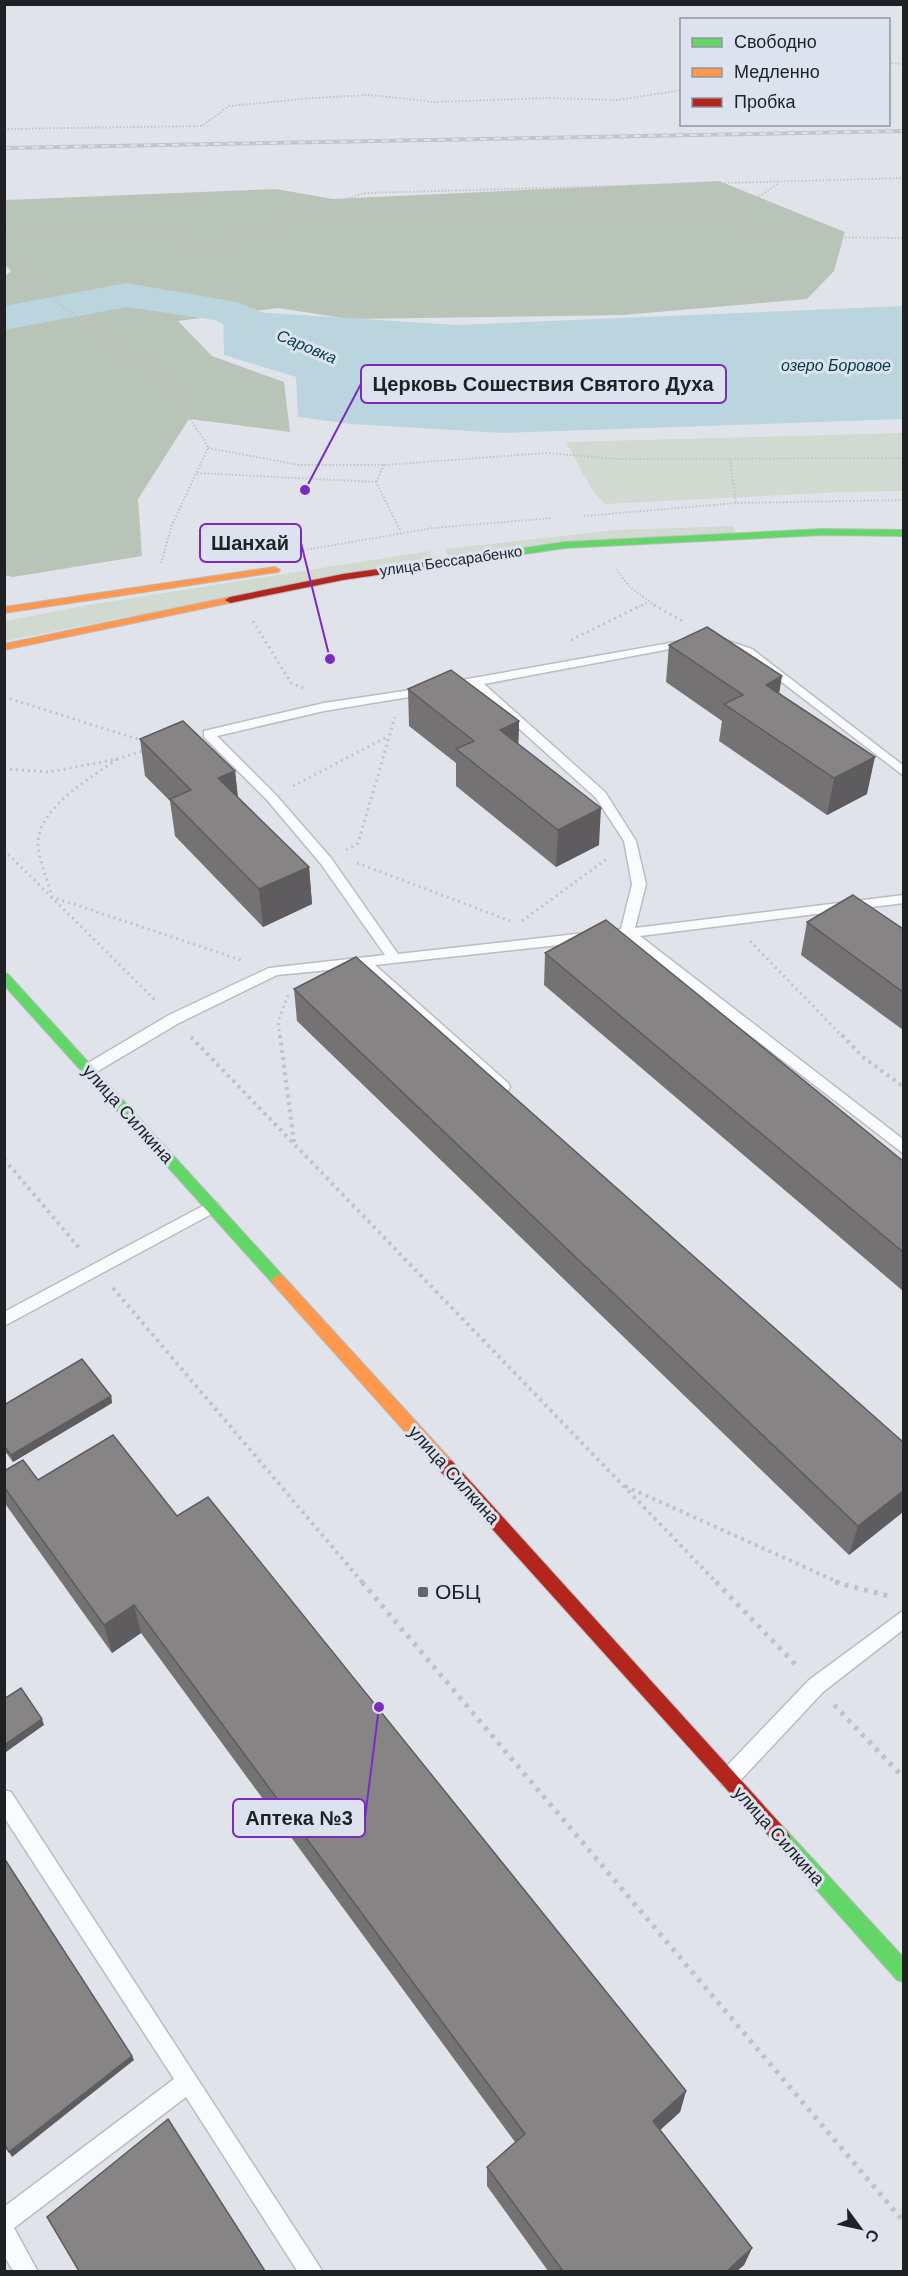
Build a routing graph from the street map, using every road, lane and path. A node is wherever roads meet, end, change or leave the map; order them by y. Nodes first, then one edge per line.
1 (680, 90) edge
2 (4, 129) edge
3 (903, 178) edge
4 (779, 183) junction
5 (686, 208) junction
6 (282, 223) junction
7 (4, 231) edge
8 (903, 238) edge
9 (4, 263) edge
10 (208, 448) junction
11 (903, 458) edge
12 (730, 459) junction
13 (384, 465) junction
14 (197, 473) junction
15 (376, 482) junction
16 (736, 503) dead end
17 (868, 519) dead end
18 (785, 520) dead end
19 (401, 532) dead end
20 (903, 533) edge
21 (159, 567) dead end
22 (628, 567) dead end
23 (284, 568) dead end
24 (648, 602) junction
25 (4, 610) edge
26 (251, 618) dead end
27 (712, 639) junction
28 (568, 642) dead end
29 (4, 647) edge
30 (476, 682) junction
31 (304, 689) dead end
32 (404, 694) junction
33 (4, 697) edge
34 (388, 736) junction
35 (148, 743) edge
36 (148, 749) edge
37 (117, 759) junction
38 (4, 768) edge
39 (903, 772) edge
40 (271, 797) junction
41 (630, 841) junction
42 (4, 850) edge
43 (331, 858) junction
44 (52, 897) junction
45 (903, 899) edge
46 (849, 906) junction
47 (867, 918) edge
48 (729, 921) junction
49 (627, 933) junction
50 (395, 959) junction
51 (362, 961) junction
52 (297, 968) junction
53 (274, 971) junction
54 (4, 977) edge
55 (174, 1019) junction
56 (88, 1070) junction
57 (903, 1087) edge
58 (513, 1096) edge
59 (294, 1144) junction
60 (903, 1149) edge
61 (4, 1159) edge
62 (212, 1207) junction
63 (97, 1270) junction
64 (4, 1320) edge
65 (621, 1484) junction
66 (903, 1600) edge
67 (903, 1618) edge
68 (816, 1686) junction
69 (903, 1778) edge
70 (728, 1779) junction
71 (4, 1799) edge
72 (903, 1973) edge
73 (188, 2082) junction
74 (4, 2221) edge
75 (903, 2222) edge
76 (4, 2233) edge
77 (27, 2271) edge
78 (312, 2271) edge

1 - 2 path
3 - 4 path
4 - 5 path
4 - 6 path
5 - 6 path
5 - 8 path
6 - 7 path
9 - 10 path
10 - 13 path
10 - 14 path
11 - 12 path
12 - 13 path
12 - 16 path
13 - 15 path
14 - 15 path
14 - 21 path
15 - 19 path
17 - 18 main road
20 - 29 main road, улица Бессарабенко
22 - 24 path
23 - 25 main road
24 - 27 path
24 - 28 path
26 - 31 path
27 - 30 lane
27 - 39 lane
30 - 32 lane
30 - 41 lane
32 - 34 path
32 - 40 lane
33 - 35 path
34 - 40 path
34 - 43 path
36 - 37 path
37 - 38 path
37 - 44 path
40 - 43 lane
41 - 43 path
41 - 49 lane
42 - 44 path
43 - 50 lane
44 - 53 path
44 - 55 path
45 - 46 lane
46 - 47 lane
46 - 48 lane
48 - 49 lane
48 - 57 path
49 - 50 lane
49 - 60 lane
50 - 51 lane
51 - 52 lane
51 - 58 lane
52 - 53 lane
52 - 59 path
53 - 55 lane
54 - 56 main road, улица Силкина
55 - 56 lane
55 - 59 path
56 - 62 main road, улица Силкина
59 - 65 path
61 - 63 path
62 - 63 lane
62 - 70 main road, улица Силкина
63 - 64 lane
63 - 75 path
65 - 66 path
65 - 68 path
67 - 68 lane
68 - 69 path
68 - 70 lane
70 - 72 main road, улица Силкина
71 - 73 lane
73 - 74 lane
73 - 78 lane
76 - 77 lane

